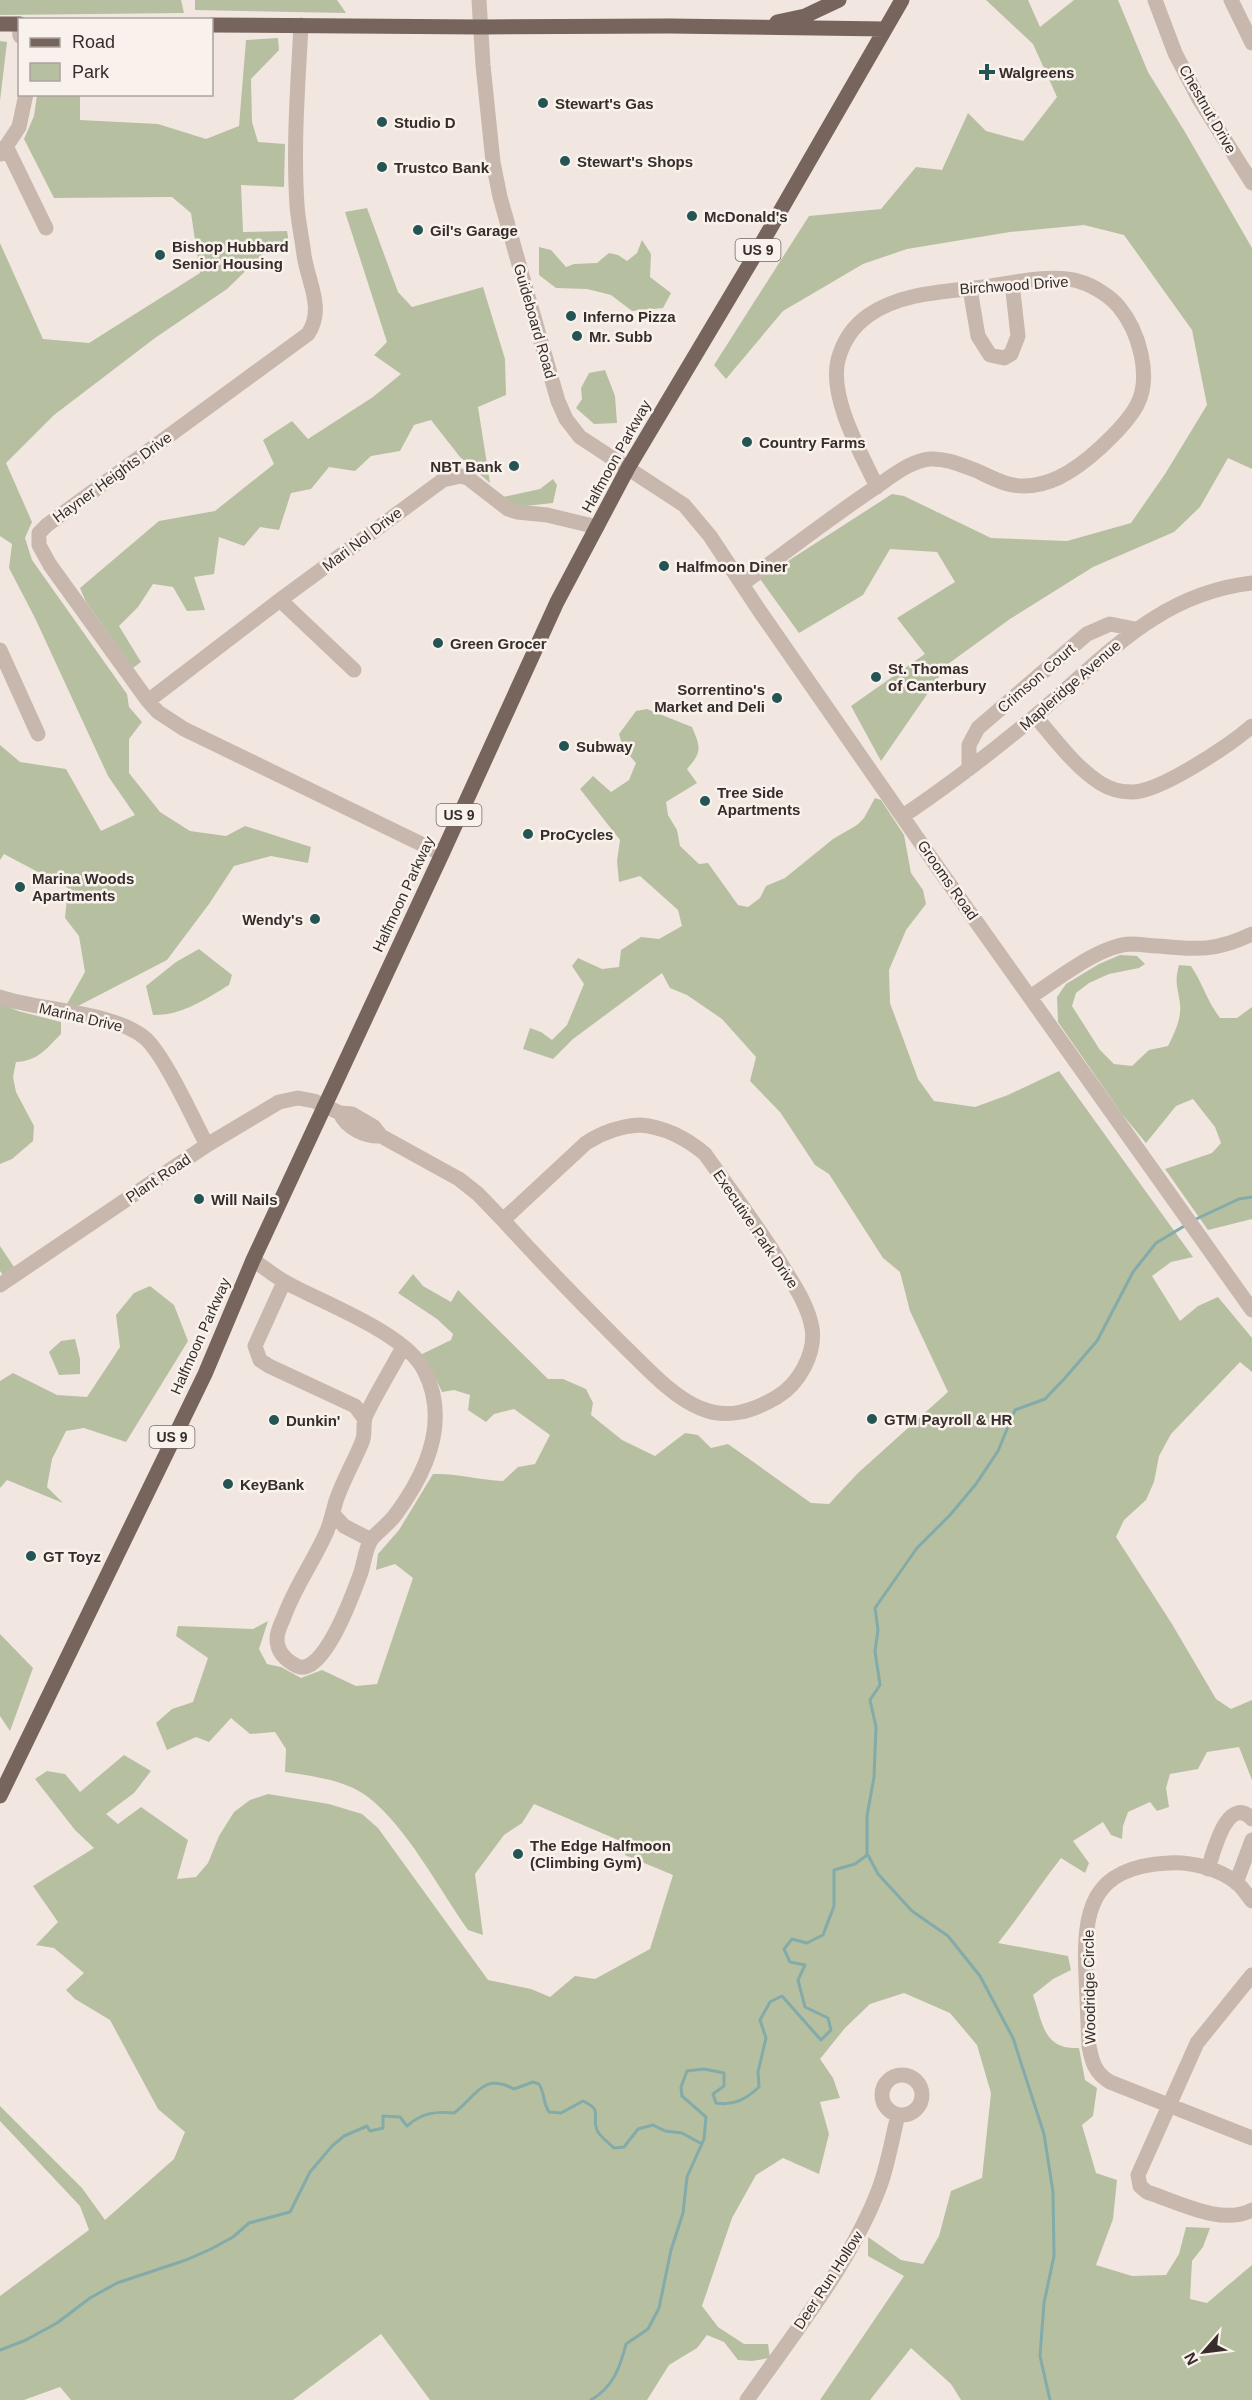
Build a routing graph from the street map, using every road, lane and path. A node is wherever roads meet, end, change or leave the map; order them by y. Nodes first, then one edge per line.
1 (479, 0) edge
2 (839, 0) edge
3 (902, 0) edge
4 (1155, 0) edge
5 (1231, 0) edge
6 (0, 24) edge
7 (18, 24) edge
8 (213, 25) edge
9 (301, 25) junction
10 (481, 27) junction
11 (755, 27) junction
12 (885, 29) junction
13 (1252, 43) edge
14 (18, 96) edge
15 (26, 96) edge
16 (6, 146) edge
17 (1252, 183) edge
18 (46, 228) dead end
19 (1012, 283) junction
20 (970, 289) junction
21 (628, 468) junction
22 (877, 487) junction
23 (597, 527) junction
24 (1252, 583) edge
25 (742, 585) junction
26 (280, 600) junction
27 (1135, 629) junction
28 (0, 650) edge
29 (354, 670) dead end
30 (148, 701) junction
31 (1035, 716) junction
32 (1252, 726) edge
33 (38, 734) dead end
34 (969, 769) junction
35 (903, 816) junction
36 (442, 854) junction
37 (1252, 934) edge
38 (0, 997) edge
39 (1030, 997) junction
40 (325, 1105) junction
41 (207, 1145) junction
42 (503, 1220) junction
43 (253, 1260) junction
44 (284, 1282) junction
45 (0, 1285) edge
46 (1252, 1310) edge
47 (403, 1347) junction
48 (364, 1418) junction
49 (333, 1514) junction
50 (371, 1540) junction
51 (0, 1796) edge
52 (1252, 1819) edge
53 (1252, 1840) edge
54 (1208, 1869) junction
55 (1236, 1883) junction
56 (1252, 1901) edge
57 (1252, 1975) edge
58 (1167, 2104) junction
59 (898, 2115) dead end
60 (1252, 2138) edge
61 (1252, 2210) edge
62 (747, 2400) edge

1 - 10 street, Guideboard Road
2 - 11 main road
3 - 12 main road, Halfmoon Parkway / US 9
4 - 17 street, Chestnut Drive
5 - 13 street
6 - 7 main road
8 - 9 main road
9 - 10 main road
9 - 30 street, Hayner Heights Drive
10 - 11 main road
10 - 21 street, Guideboard Road
11 - 12 main road
12 - 21 main road, Halfmoon Parkway / US 9
14 - 16 street
15 - 16 street
16 - 18 street
19 - 20 street, Birchwood Drive
19 - 20 street
19 - 22 street, Birchwood Drive
20 - 22 street, Birchwood Drive
21 - 23 main road, Halfmoon Parkway / US 9
21 - 25 street, Grooms Road
22 - 25 street, Birchwood Drive
23 - 26 street, Mari Nol Drive
23 - 36 main road, Halfmoon Parkway / US 9
24 - 27 street, Mapleridge Avenue
25 - 35 street, Grooms Road
26 - 29 street
26 - 30 street, Mari Nol Drive
27 - 31 street, Mapleridge Avenue
27 - 34 street, Crimson Court
28 - 33 street
30 - 36 street, Hayner Heights Drive
31 - 32 street
31 - 34 street, Mapleridge Avenue
34 - 35 street, Mapleridge Avenue
35 - 39 street, Grooms Road
36 - 40 main road, Halfmoon Parkway / US 9
37 - 39 street
38 - 41 street, Marina Drive
39 - 46 street, Grooms Road
40 - 41 street, Plant Road
40 - 42 street, Executive Park Drive
40 - 43 main road, Halfmoon Parkway / US 9
41 - 45 street, Plant Road
42 - 42 street, Executive Park Drive
43 - 44 street
43 - 51 main road, Halfmoon Parkway / US 9
44 - 47 street
44 - 48 street
47 - 48 street
47 - 50 street
48 - 49 street
49 - 50 street
49 - 50 street
52 - 54 street
53 - 55 street
54 - 55 street, Woodridge Circle
54 - 58 street, Woodridge Circle
55 - 56 street, Woodridge Circle
57 - 58 street
58 - 60 street
58 - 61 street
59 - 62 street, Deer Run Hollow

